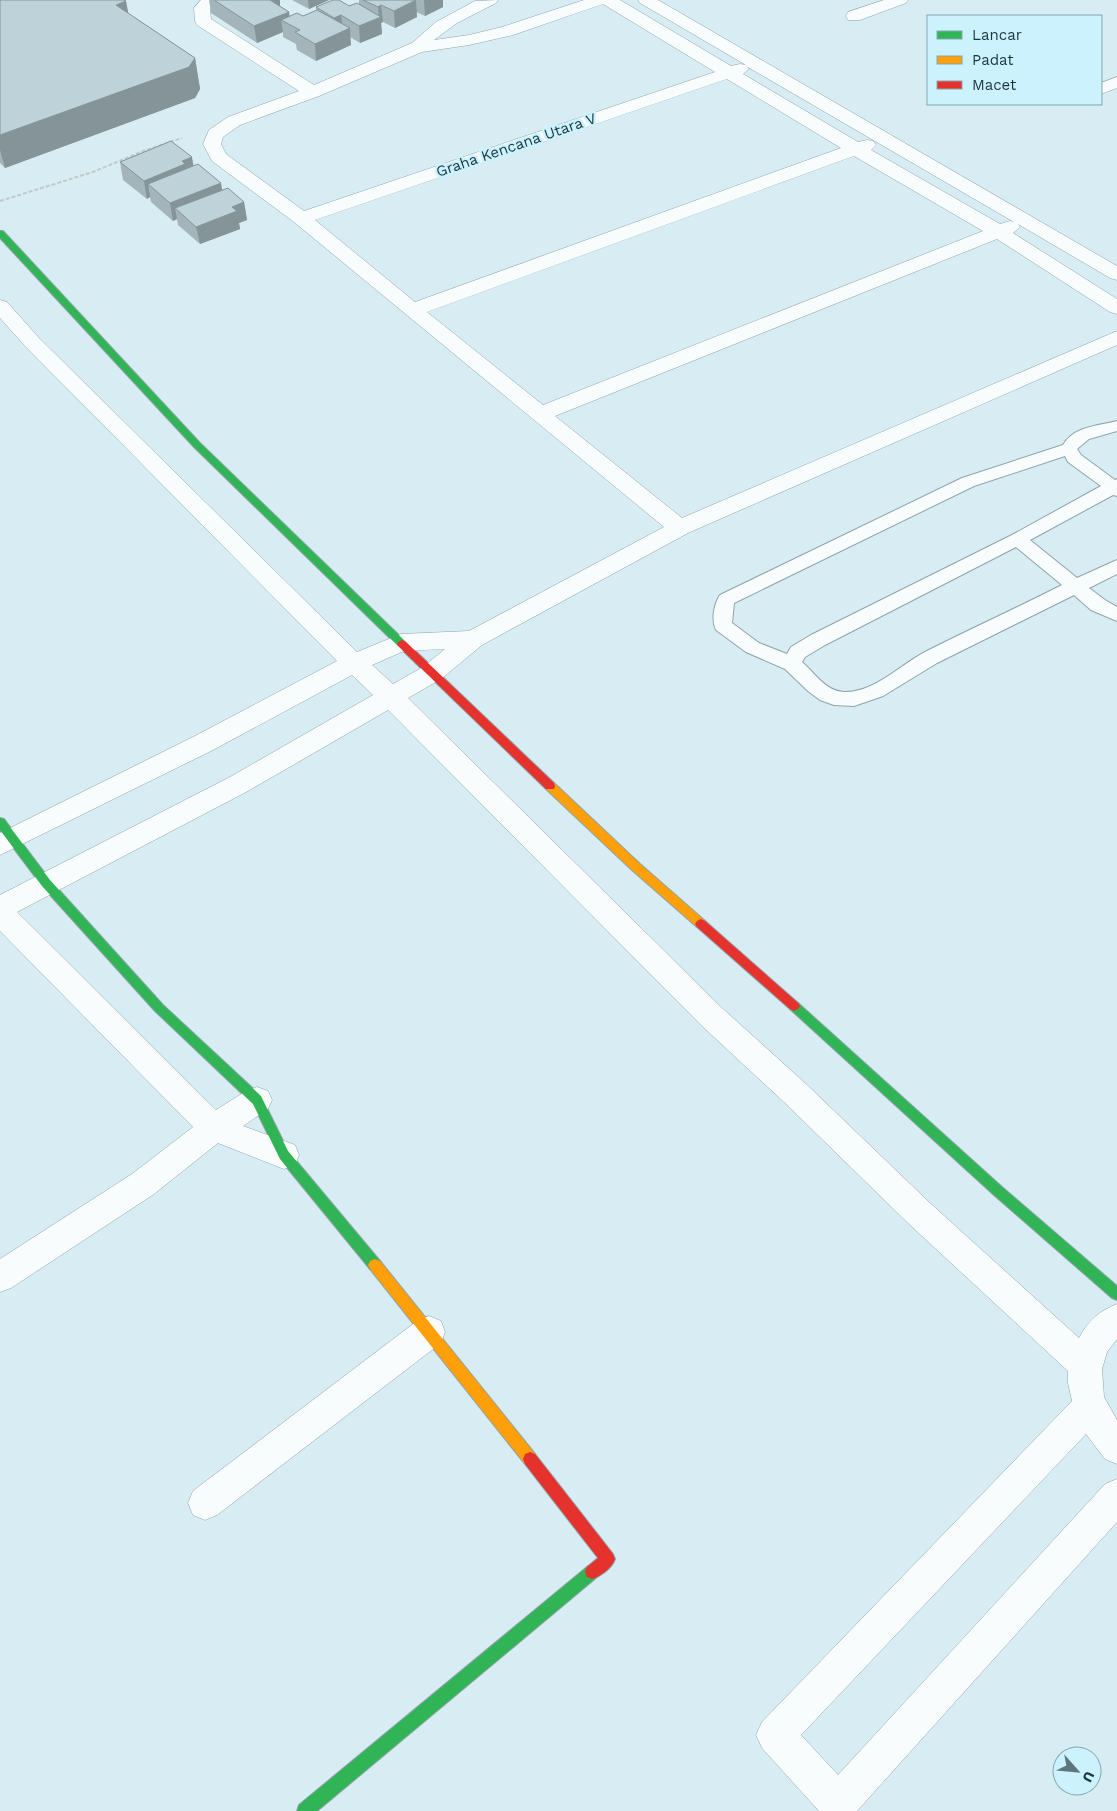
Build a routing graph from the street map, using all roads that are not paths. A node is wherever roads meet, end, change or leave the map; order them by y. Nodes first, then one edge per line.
1 (210, 0) edge
2 (490, 0) edge
3 (600, 0) edge
4 (608, 0) edge
5 (646, 0) edge
6 (900, 0) edge
7 (854, 16) dead end
8 (418, 47) junction
9 (757, 64) junction
10 (730, 73) junction
11 (1117, 82) edge
12 (1102, 89) edge
13 (313, 92) junction
14 (886, 139) junction
15 (856, 149) junction
16 (301, 218) junction
17 (1026, 219) junction
18 (999, 232) junction
19 (0, 233) edge
20 (1117, 274) edge
21 (0, 306) edge
22 (1117, 308) edge
23 (412, 310) junction
24 (1117, 337) edge
25 (540, 414) junction
26 (1113, 432) edge
27 (1069, 449) junction
28 (1116, 488) edge
29 (680, 528) junction
30 (1018, 539) junction
31 (1117, 566) edge
32 (1077, 586) junction
33 (1117, 615) edge
34 (473, 639) junction
35 (401, 643) junction
36 (791, 663) junction
37 (354, 664) junction
38 (432, 673) junction
39 (390, 696) junction
40 (4, 835) edge
41 (46, 883) junction
42 (0, 908) edge
43 (0, 913) edge
44 (257, 1100) junction
45 (214, 1128) junction
46 (284, 1155) junction
47 (0, 1276) edge
48 (1117, 1294) edge
49 (1117, 1319) edge
50 (429, 1332) junction
51 (1086, 1364) junction
52 (1090, 1406) junction
53 (1117, 1447) edge
54 (1117, 1496) edge
55 (205, 1503) dead end
56 (840, 1807) edge
57 (305, 1811) edge

1 - 13 street
2 - 8 street
3 - 8 street
4 - 10 street
5 - 9 street
6 - 7 street
8 - 13 street
9 - 10 street, Graha Kencana Utara V
9 - 14 street
10 - 15 street
10 - 16 street, Graha Kencana Utara V
11 - 12 street
13 - 16 street
14 - 15 street
14 - 17 street
15 - 18 street
15 - 23 street
16 - 23 street
17 - 18 street
17 - 20 street
18 - 22 street
18 - 25 street
19 - 35 street
21 - 37 street
23 - 25 street
24 - 29 street
25 - 29 street
26 - 27 lane
27 - 28 lane
27 - 36 lane
28 - 30 lane
29 - 34 street
30 - 32 lane
30 - 36 lane
31 - 32 lane
32 - 33 lane
32 - 36 lane
34 - 35 street
34 - 38 street
35 - 37 street
35 - 38 street
37 - 39 street
37 - 40 street
38 - 39 street
38 - 48 street
39 - 41 street
39 - 51 street
40 - 41 street
41 - 42 street
41 - 44 street
43 - 45 street
44 - 45 street
44 - 46 street
45 - 46 street
45 - 47 street
46 - 50 street
49 - 51 street
50 - 55 street
50 - 57 street
51 - 52 street
52 - 53 street
52 - 56 street
54 - 56 street

